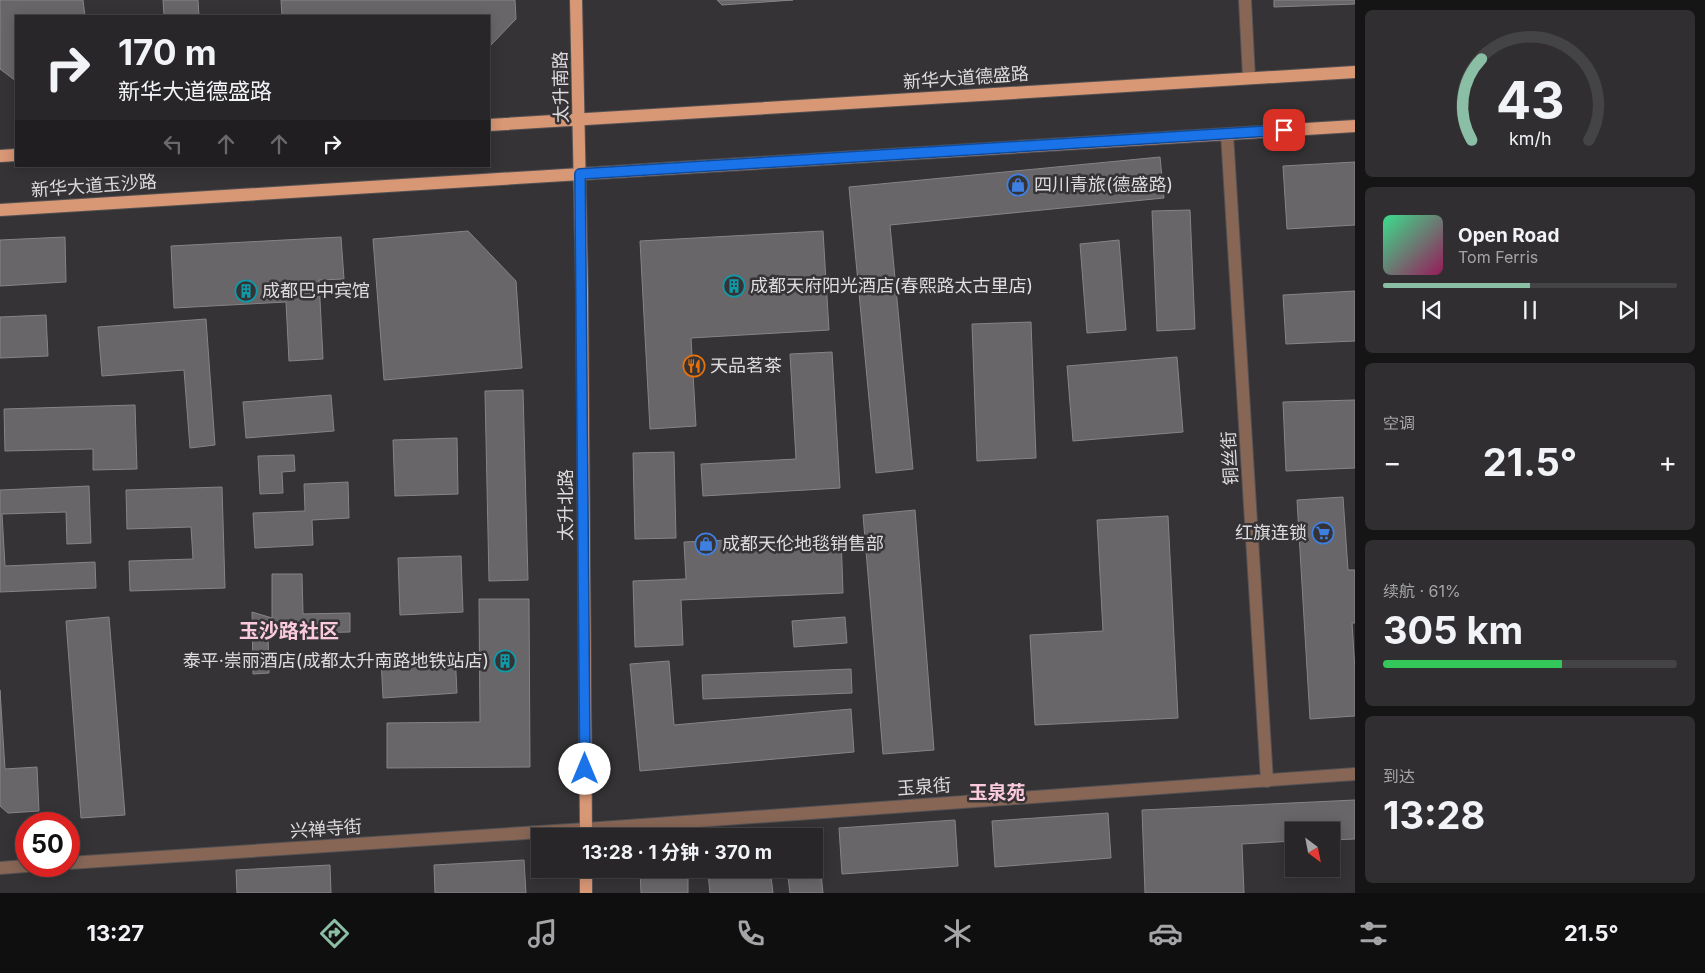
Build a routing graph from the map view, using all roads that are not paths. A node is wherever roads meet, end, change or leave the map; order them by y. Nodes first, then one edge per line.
1 (576, 0) edge
2 (1245, 0) edge
3 (1355, 72) edge
4 (1249, 78) junction
5 (579, 120) junction
6 (490, 125) edge
7 (1355, 126) edge
8 (1227, 134) junction
9 (15, 154) edge
10 (0, 156) edge
11 (580, 174) junction
12 (0, 210) edge
13 (1355, 774) edge
14 (1267, 781) junction
15 (586, 828) edge
16 (651, 828) edge
17 (531, 836) edge
18 (80, 862) edge
19 (15, 867) edge
20 (0, 868) edge
21 (586, 878) edge
22 (586, 893) edge

1 - 5 main road, 太升南路
2 - 4 street
3 - 4 main road, 新华大道德盛路
4 - 5 main road, 新华大道德盛路
5 - 6 main road
5 - 11 main road, 太升南路
7 - 8 main road
8 - 11 main road
8 - 14 street, 铜丝街
9 - 10 main road
11 - 12 main road, 新华大道玉沙路
11 - 15 main road, 太升北路
13 - 14 street, 玉泉街
14 - 16 street, 玉泉街
17 - 18 street, 兴禅寺街
19 - 20 street
21 - 22 main road

